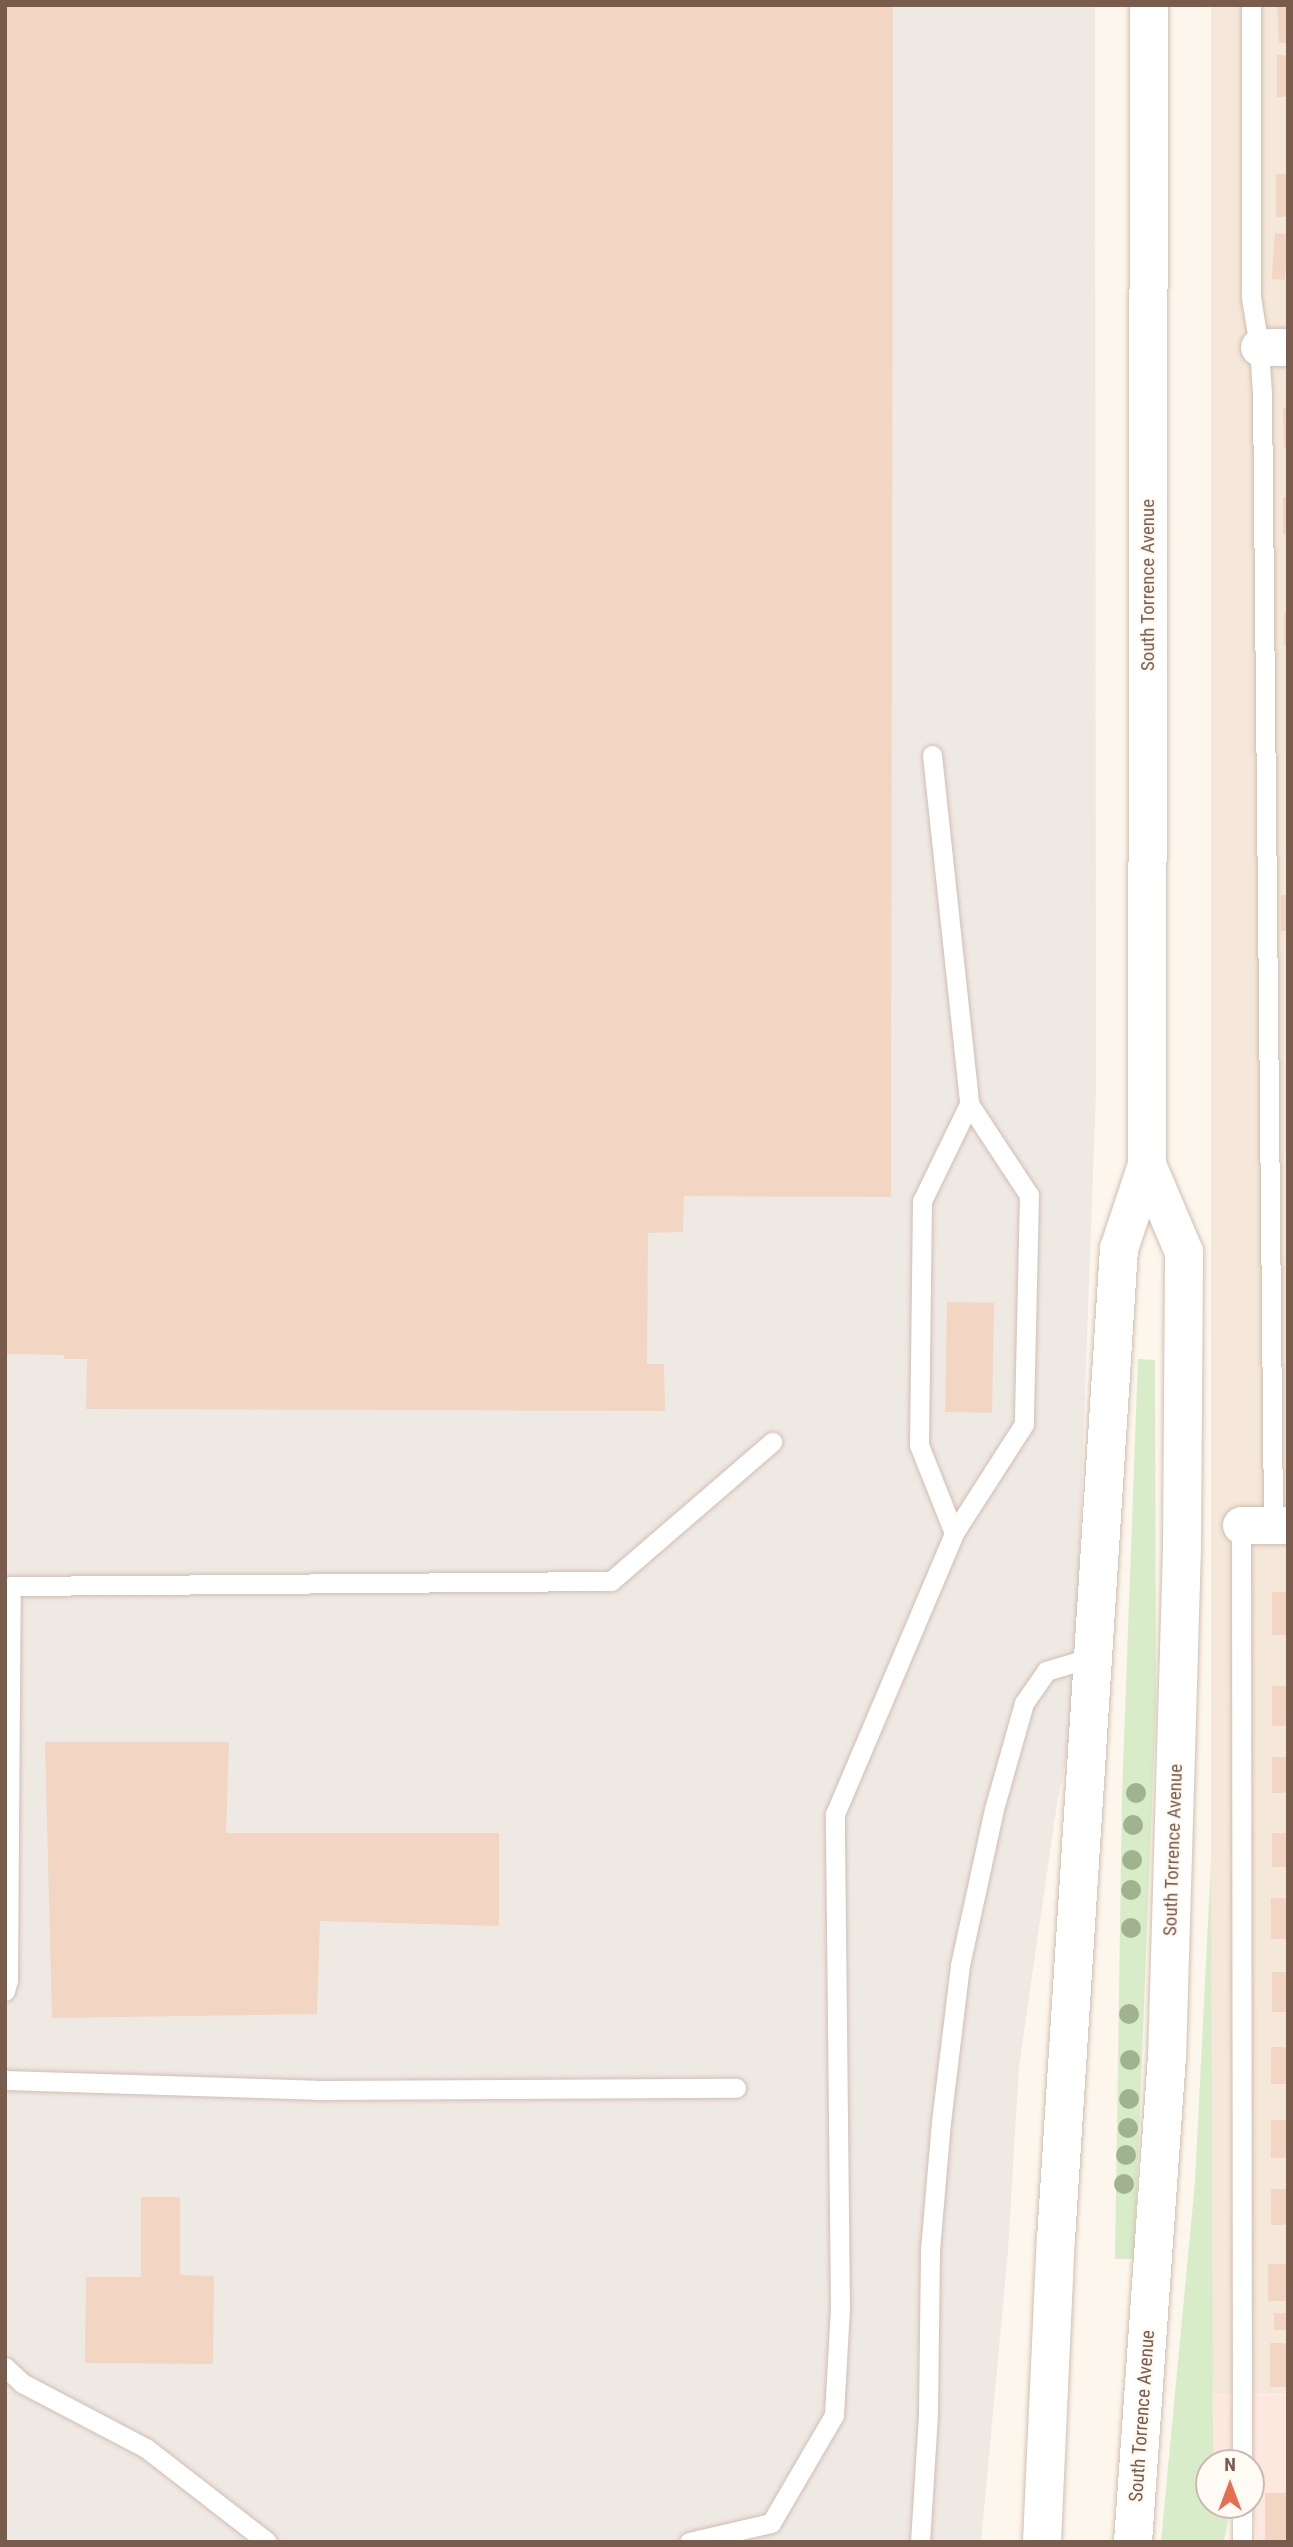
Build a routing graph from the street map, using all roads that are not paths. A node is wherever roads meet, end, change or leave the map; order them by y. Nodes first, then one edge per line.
1 (1149, 5) edge
2 (1251, 5) edge
3 (1273, 347) edge
4 (932, 755) dead end
5 (969, 1104) junction
6 (1147, 1165) junction
7 (772, 1442) dead end
8 (1267, 1525) edge
9 (954, 1534) junction
10 (1093, 1657) junction
11 (5, 1991) edge
12 (5, 2080) edge
13 (736, 2088) dead end
14 (5, 2367) edge
15 (1242, 2449) edge
16 (1242, 2519) edge
17 (267, 2542) edge
18 (689, 2542) edge
19 (920, 2542) edge
20 (1042, 2542) edge
21 (1133, 2542) edge
22 (1242, 2542) edge

1 - 6 main road, South Torrence Avenue
2 - 3 lane
3 - 8 lane
4 - 5 lane
5 - 9 lane
5 - 9 lane
6 - 10 main road, South Torrence Avenue
6 - 21 main road, South Torrence Avenue
7 - 11 lane
8 - 15 lane
9 - 18 lane
10 - 19 lane
10 - 20 main road, South Torrence Avenue
12 - 13 lane
14 - 17 lane
16 - 22 lane

